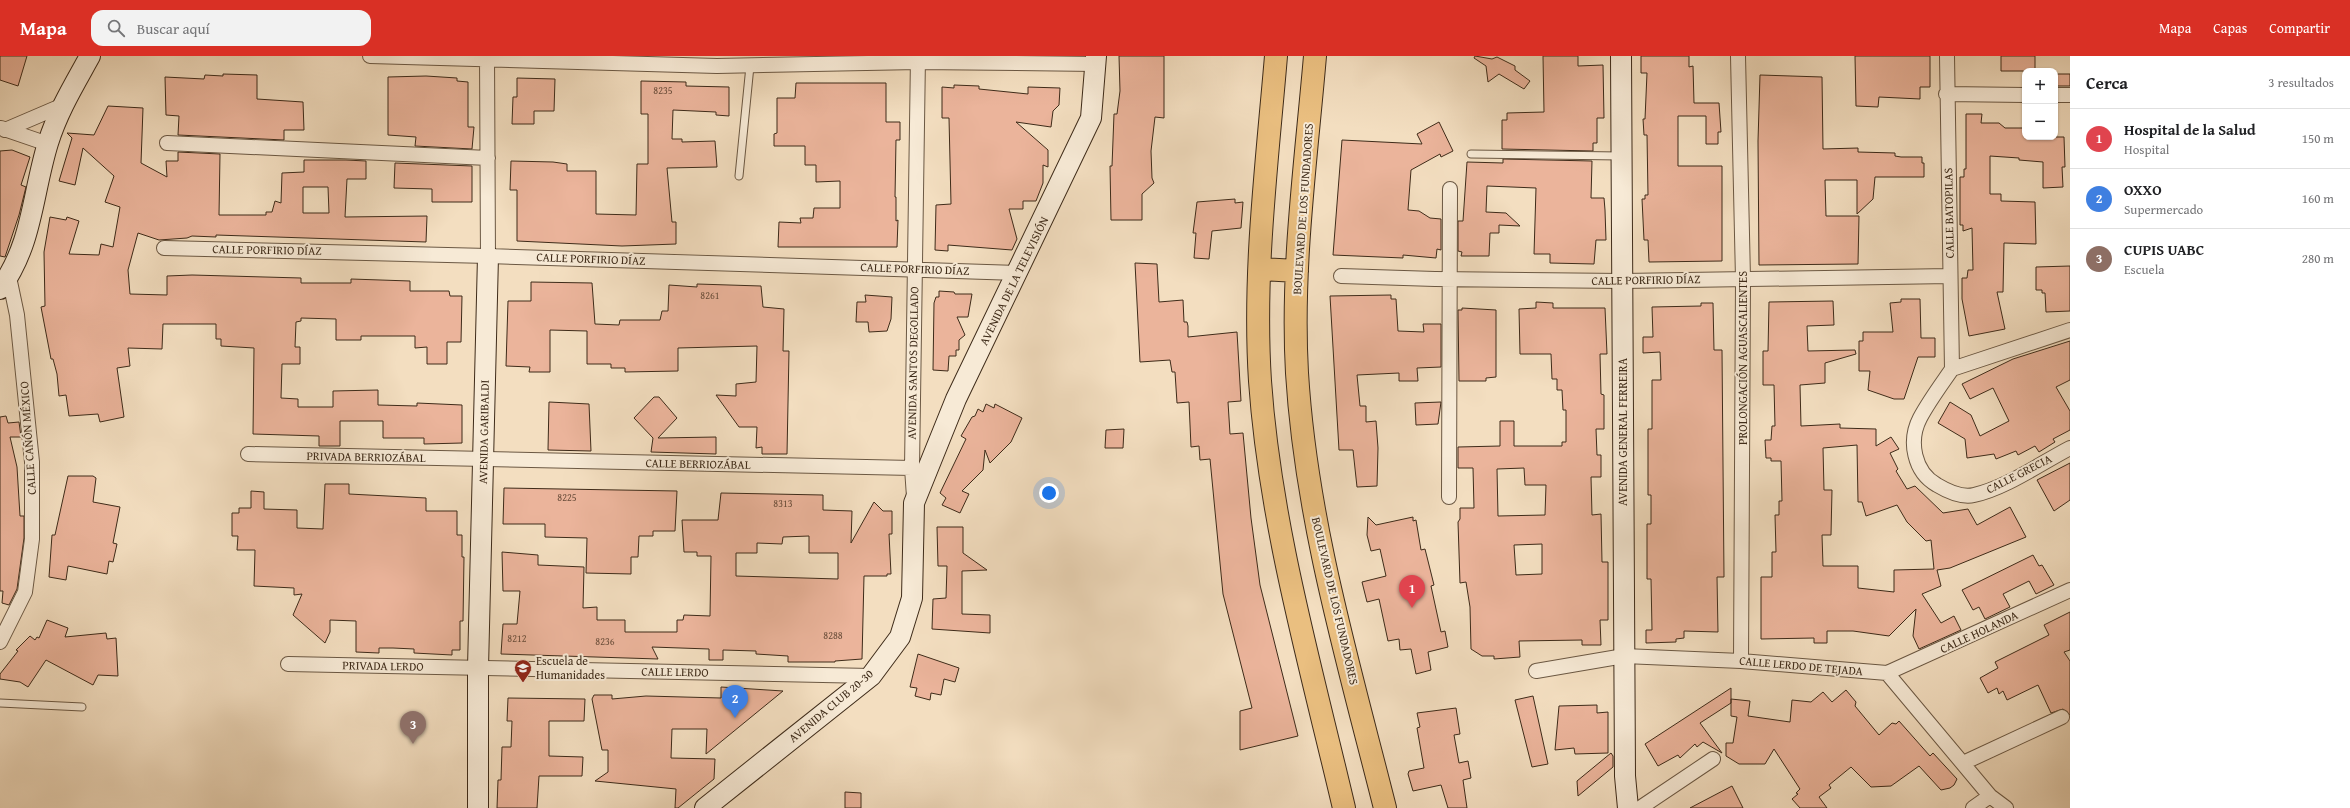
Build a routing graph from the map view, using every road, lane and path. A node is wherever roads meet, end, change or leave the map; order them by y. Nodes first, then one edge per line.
1 (90, 56) edge
2 (370, 56) edge
3 (1276, 56) edge
4 (1315, 56) edge
5 (1621, 56) edge
6 (1738, 56) edge
7 (1947, 56) edge
8 (488, 58) edge
9 (918, 59) edge
10 (1096, 60) edge
11 (717, 61) edge
12 (750, 66) junction
13 (1946, 94) junction
14 (2022, 95) edge
15 (2058, 95) edge
16 (2070, 95) edge
17 (61, 106) junction
18 (2, 129) edge
19 (167, 143) dead end
20 (48, 144) junction
21 (1471, 154) dead end
22 (1621, 156) junction
23 (488, 158) junction
24 (739, 176) dead end
25 (1450, 189) dead end
26 (164, 248) dead end
27 (488, 256) junction
28 (1260, 269) junction
29 (914, 270) junction
30 (1297, 271) junction
31 (1018, 273) junction
32 (1341, 276) dead end
33 (1950, 276) junction
34 (1743, 279) junction
35 (1451, 280) junction
36 (1623, 281) junction
37 (4, 283) edge
38 (2070, 330) edge
39 (1952, 369) junction
40 (2070, 448) edge
41 (248, 454) dead end
42 (484, 460) junction
43 (912, 468) junction
44 (1449, 497) dead end
45 (914, 502) junction
46 (2070, 590) edge
47 (0, 642) edge
48 (1624, 656) junction
49 (1741, 661) junction
50 (288, 664) dead end
51 (478, 668) junction
52 (1536, 671) dead end
53 (1887, 673) junction
54 (871, 676) junction
55 (0, 703) edge
56 (82, 707) dead end
57 (2062, 717) dead end
58 (1713, 759) dead end
59 (1963, 763) junction
60 (1990, 796) junction
61 (478, 808) edge
62 (705, 808) edge
63 (1344, 808) edge
64 (1385, 808) edge
65 (1628, 808) edge
66 (1640, 808) edge
67 (1973, 808) edge
68 (2006, 808) edge

1 - 17 street
2 - 8 street
3 - 28 main road
4 - 30 main road, BOULEVARD DE LOS FUNDADORES
5 - 22 street, AVENIDA GENERAL FERREIRA
6 - 34 street, PROLONGACIÓN AGUASCALIENTES
7 - 13 street, CALLE BATOPILAS
8 - 11 street
8 - 23 street, AVENIDA GARIBALDI
9 - 10 street
9 - 12 street
9 - 29 street, AVENIDA SANTOS DEGOLLADO
10 - 31 street, AVENIDA DE LA TELEVISIÓN
11 - 12 street
12 - 24 lane
13 - 14 street
13 - 33 street, CALLE BATOPILAS
15 - 16 street
17 - 18 street
17 - 20 street
18 - 20 street
19 - 23 street
20 - 37 street
21 - 22 lane
22 - 36 street, AVENIDA GENERAL FERREIRA
23 - 27 street, AVENIDA GARIBALDI
25 - 35 street
26 - 27 street, CALLE PORFIRIO DÍAZ
27 - 29 street, CALLE PORFIRIO DÍAZ
27 - 42 street, AVENIDA GARIBALDI
28 - 30 main road
28 - 63 main road
29 - 31 street, CALLE PORFIRIO DÍAZ
29 - 43 street, AVENIDA SANTOS DEGOLLADO
30 - 64 main road, BOULEVARD DE LOS FUNDADORES
31 - 45 street, AVENIDA DE LA TELEVISIÓN
32 - 35 street, CALLE PORFIRIO DÍAZ
33 - 34 street, CALLE PORFIRIO DÍAZ
33 - 39 street, CALLE BATOPILAS
34 - 36 street, CALLE PORFIRIO DÍAZ
34 - 49 street, PROLONGACIÓN AGUASCALIENTES
35 - 36 street, CALLE PORFIRIO DÍAZ
35 - 44 street
36 - 48 street, AVENIDA GENERAL FERREIRA
37 - 47 street, CALLE CAÑÓN MÉXICO
38 - 39 street
39 - 40 street, CALLE GRECIA
41 - 42 street, PRIVADA BERRIOZÁBAL
42 - 43 street, CALLE BERRIOZÁBAL
42 - 51 street, AVENIDA GARIBALDI
43 - 45 street, AVENIDA SANTOS DEGOLLADO
45 - 54 street, AVENIDA CLUB 20-30
46 - 53 street, CALLE HOLANDA
48 - 49 street, CALLE LERDO DE TEJADA
48 - 52 street, CALLE LERDO DE TEJADA
48 - 65 street, AVENIDA GENERAL FERREIRA
49 - 53 street, CALLE LERDO DE TEJADA
50 - 51 street, PRIVADA LERDO
51 - 54 street, CALLE LERDO
51 - 61 street, AVENIDA GARIBALDI
53 - 59 street
54 - 62 street, AVENIDA CLUB 20-30
55 - 56 lane
57 - 59 street
58 - 66 street
59 - 60 street
60 - 67 street
60 - 68 street

